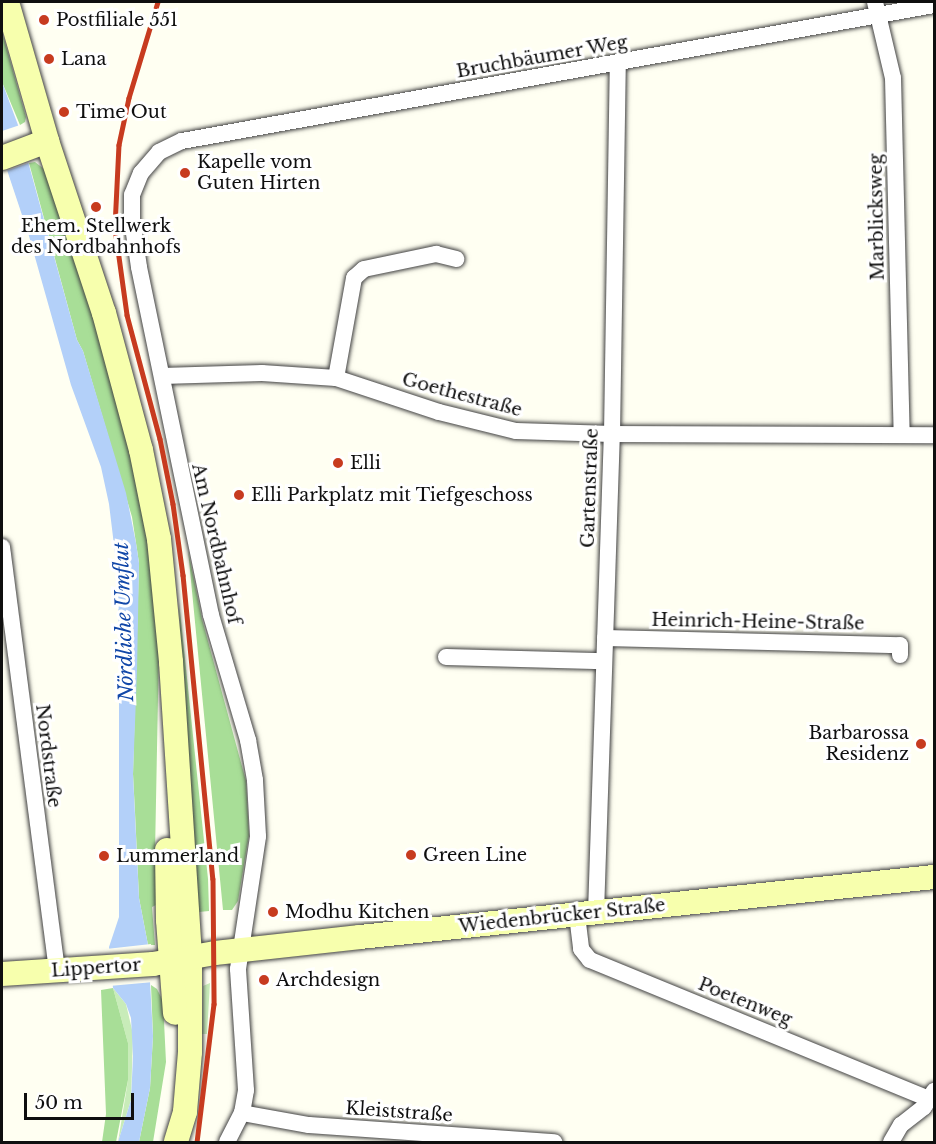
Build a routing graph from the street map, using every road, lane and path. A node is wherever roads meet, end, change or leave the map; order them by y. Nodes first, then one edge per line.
1 (7, 2) edge
2 (934, 5) edge
3 (877, 9) edge
4 (618, 64) junction
5 (37, 145) junction
6 (159, 152) joint
7 (2, 158) edge
8 (456, 259) dead end
9 (162, 376) junction
10 (336, 378) junction
11 (612, 434) junction
12 (902, 434) junction
13 (934, 435) edge
14 (2, 547) edge
15 (605, 638) junction
16 (900, 655) dead end
17 (446, 657) dead end
18 (604, 661) junction
19 (934, 877) edge
20 (586, 914) junction
21 (240, 950) junction
22 (171, 961) junction
23 (57, 970) junction
24 (2, 974) edge
25 (932, 1095) edge
26 (242, 1113) junction
27 (546, 1142) edge
28 (168, 1143) edge
29 (177, 1143) edge
30 (226, 1143) edge
31 (554, 1143) edge
32 (891, 1143) edge

1 - 5 main road
2 - 3 street, Bruchbäumer Weg
3 - 4 street, Bruchbäumer Weg
3 - 12 street, Marblicksweg
4 - 6 street, Bruchbäumer Weg
4 - 11 street, Gartenstraße
5 - 7 main road
5 - 22 main road
6 - 9 street, Am Nordbahnhof
8 - 10 street
9 - 10 street, Goethestraße
9 - 21 street, Am Nordbahnhof
10 - 11 street, Goethestraße
11 - 12 street, Goethestraße
11 - 15 street, Gartenstraße
12 - 13 street, Goethestraße
14 - 23 street, Nordstraße
15 - 16 street, Heinrich-Heine-Straße
15 - 18 street, Gartenstraße
17 - 18 street
18 - 20 street, Gartenstraße
19 - 20 main road, Wiedenbrücker Straße
20 - 21 main road, Wiedenbrücker Straße
20 - 25 street, Poetenweg
21 - 22 main road, Wiedenbrücker Straße
21 - 26 street, Am Nordbahnhof
22 - 23 main road, Lippertor
22 - 28 main road
22 - 29 main road
23 - 24 main road, Lippertor
25 - 32 street
26 - 27 street, Kleiststraße
26 - 30 street
27 - 31 street, Kleiststraße

